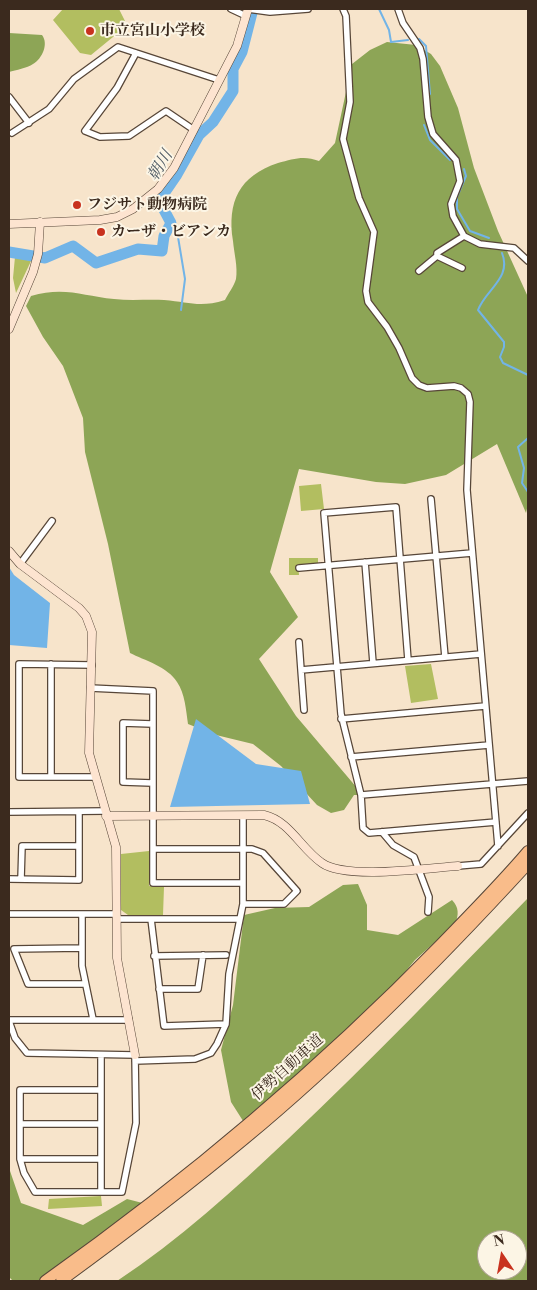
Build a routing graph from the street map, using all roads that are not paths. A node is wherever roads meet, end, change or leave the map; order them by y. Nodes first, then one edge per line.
1 (231, 9) edge
2 (308, 9) edge
3 (343, 9) edge
4 (398, 9) edge
5 (248, 11) edge
6 (136, 53) junction
7 (219, 80) junction
8 (9, 97) edge
9 (29, 123) junction
10 (194, 130) junction
11 (12, 133) dead end
12 (40, 222) junction
13 (9, 224) edge
14 (464, 236) junction
15 (437, 256) junction
16 (528, 260) edge
17 (462, 268) dead end
18 (419, 271) dead end
19 (9, 329) edge
20 (431, 499) dead end
21 (52, 521) dead end
22 (9, 551) edge
23 (472, 553) junction
24 (436, 556) junction
25 (400, 559) junction
26 (365, 562) junction
27 (20, 564) junction
28 (328, 566) junction
29 (299, 568) dead end
30 (299, 642) dead end
31 (481, 654) junction
32 (445, 657) junction
33 (408, 660) junction
34 (373, 663) junction
35 (51, 664) junction
36 (92, 665) junction
37 (337, 666) junction
38 (301, 670) junction
39 (90, 688) junction
40 (485, 706) junction
41 (304, 710) dead end
42 (342, 719) junction
43 (152, 724) junction
44 (489, 745) junction
45 (351, 757) junction
46 (51, 777) junction
47 (94, 777) junction
48 (528, 781) edge
49 (152, 782) junction
50 (492, 784) junction
51 (361, 795) junction
52 (9, 812) edge
53 (79, 812) junction
54 (528, 813) edge
55 (106, 814) junction
56 (243, 814) junction
57 (153, 815) junction
58 (496, 822) junction
59 (382, 832) junction
60 (79, 846) junction
61 (498, 846) junction
62 (153, 849) junction
63 (243, 849) junction
64 (527, 856) edge
65 (458, 866) joint
66 (420, 869) junction
67 (9, 879) edge
68 (21, 879) junction
69 (243, 883) junction
70 (243, 904) junction
71 (428, 912) dead end
72 (9, 914) edge
73 (82, 914) junction
74 (117, 916) junction
75 (151, 919) junction
76 (239, 919) junction
77 (81, 948) junction
78 (202, 955) junction
79 (226, 955) dead end
80 (154, 956) junction
81 (85, 984) junction
82 (159, 989) junction
83 (93, 1020) junction
84 (128, 1020) junction
85 (9, 1021) edge
86 (226, 1024) junction
87 (101, 1055) junction
88 (135, 1058) junction
89 (100, 1090) junction
90 (20, 1124) junction
91 (100, 1124) junction
92 (20, 1158) junction
93 (100, 1159) junction
94 (101, 1192) junction
95 (65, 1275) edge
96 (45, 1281) edge

1 - 5 street
2 - 5 street
3 - 23 street
4 - 14 street
5 - 7 street
6 - 7 street
6 - 9 street
6 - 10 street
7 - 10 street
8 - 9 street
9 - 11 street
10 - 12 street
12 - 13 street
12 - 19 street
14 - 15 street
14 - 16 street
15 - 17 street
15 - 18 street
20 - 24 street
21 - 27 street
22 - 27 street
23 - 24 street
23 - 31 street
24 - 25 street
24 - 32 street
25 - 26 street
25 - 28 street
25 - 33 street
26 - 28 street
26 - 34 street
27 - 36 street
28 - 29 street
28 - 37 street
30 - 38 street
31 - 32 street
31 - 40 street
32 - 33 street
33 - 34 street
34 - 37 street
35 - 36 street
35 - 46 street
35 - 46 street
36 - 39 street
37 - 38 street
37 - 42 street
38 - 41 street
39 - 43 street
39 - 47 street
40 - 42 street
40 - 44 street
42 - 45 street
43 - 49 street
43 - 49 street
44 - 45 street
44 - 50 street
45 - 51 street
46 - 47 street
47 - 55 street
48 - 50 street
49 - 57 street
50 - 51 street
50 - 58 street
51 - 59 street
52 - 53 street
53 - 55 street
53 - 60 street
54 - 61 street
55 - 57 street
55 - 74 street
56 - 57 street
56 - 63 street
56 - 66 street
57 - 62 street
58 - 59 street
58 - 61 street
59 - 66 street
60 - 68 street
60 - 68 street
61 - 65 street
62 - 63 street
62 - 69 street
63 - 69 street
63 - 70 street
64 - 95 highway, 伊勢自動車道
65 - 66 street
66 - 71 street
67 - 68 street
69 - 70 street
70 - 76 street
72 - 73 street
73 - 74 street
73 - 77 street
74 - 75 street
74 - 84 street
75 - 76 street
75 - 80 street
76 - 86 street
77 - 81 street
77 - 81 street
78 - 79 street
78 - 80 street
78 - 82 street
80 - 82 street
81 - 83 street
82 - 86 street
83 - 84 street
83 - 85 street
84 - 88 street
85 - 87 street
86 - 88 street
87 - 88 street
87 - 89 street
88 - 94 street
89 - 90 street
89 - 91 street
90 - 91 street
90 - 92 street
91 - 93 street
92 - 93 street
92 - 94 street
93 - 94 street
95 - 96 highway, 伊勢自動車道

